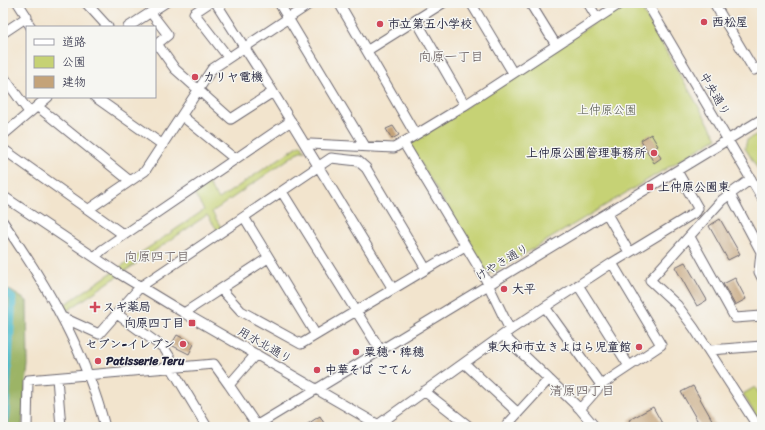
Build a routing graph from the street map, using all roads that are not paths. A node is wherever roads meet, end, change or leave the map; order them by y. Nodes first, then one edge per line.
1 (18, 3) edge
2 (86, 3) edge
3 (165, 3) edge
4 (209, 3) edge
5 (216, 3) edge
6 (279, 3) edge
7 (311, 3) edge
8 (339, 3) edge
9 (443, 3) edge
10 (471, 3) edge
11 (530, 3) edge
12 (588, 3) edge
13 (621, 3) edge
14 (647, 3) edge
15 (714, 3) edge
16 (152, 13) junction
17 (26, 17) junction
18 (289, 18) junction
19 (597, 18) junction
20 (416, 20) junction
21 (30, 26) edge
22 (107, 26) edge
23 (130, 26) edge
24 (3, 33) edge
25 (556, 44) junction
26 (245, 47) junction
27 (368, 50) junction
28 (228, 57) junction
29 (762, 66) edge
30 (513, 73) junction
31 (3, 76) edge
32 (198, 91) junction
33 (273, 92) junction
34 (47, 98) edge
35 (96, 98) edge
36 (464, 105) junction
37 (36, 106) junction
38 (29, 112) junction
39 (182, 116) junction
40 (762, 119) edge
41 (291, 121) junction
42 (415, 134) junction
43 (3, 135) edge
44 (728, 140) junction
45 (404, 142) junction
46 (163, 145) junction
47 (306, 146) junction
48 (365, 146) junction
49 (3, 149) edge
50 (235, 158) junction
51 (318, 167) junction
52 (677, 171) junction
53 (751, 179) junction
54 (130, 181) junction
55 (282, 192) junction
56 (730, 194) junction
57 (3, 196) edge
58 (762, 198) edge
59 (89, 209) junction
60 (607, 214) junction
61 (244, 217) junction
62 (3, 222) edge
63 (124, 236) junction
64 (690, 237) junction
65 (465, 246) junction
66 (630, 252) junction
67 (95, 257) junction
68 (268, 258) junction
69 (612, 263) junction
70 (426, 269) junction
71 (762, 278) edge
72 (488, 284) junction
73 (138, 285) junction
74 (578, 285) junction
75 (221, 289) junction
76 (393, 289) junction
77 (545, 307) junction
78 (356, 311) junction
79 (184, 313) junction
80 (117, 314) junction
81 (762, 316) edge
82 (62, 317) junction
83 (506, 332) junction
84 (316, 335) junction
85 (762, 346) edge
86 (710, 350) junction
87 (381, 351) junction
88 (256, 354) junction
89 (464, 363) junction
90 (629, 366) junction
91 (174, 367) junction
92 (89, 376) junction
93 (57, 378) junction
94 (549, 379) junction
95 (229, 385) junction
96 (601, 385) junction
97 (318, 389) junction
98 (424, 391) junction
99 (580, 409) junction
100 (518, 413) junction
101 (256, 426) edge
102 (378, 426) edge
103 (27, 427) edge
104 (61, 427) edge
105 (105, 427) edge
106 (207, 427) edge
107 (470, 427) edge
108 (505, 427) edge
109 (596, 427) edge
110 (758, 427) edge

1 - 17 street
2 - 22 street
3 - 16 street
4 - 28 street
5 - 26 street
6 - 18 street
7 - 18 street
8 - 27 street
9 - 20 street
10 - 30 street
11 - 25 street
12 - 19 street
13 - 19 street
14 - 44 street, 中央通り
15 - 29 street
16 - 23 street
16 - 32 street
17 - 21 street
17 - 24 street
18 - 26 street
18 - 48 street
19 - 25 street
20 - 27 street
20 - 36 street
25 - 30 street
26 - 28 street
26 - 33 street
27 - 42 street
28 - 32 street
30 - 36 street
31 - 38 street
32 - 33 street
32 - 39 street
33 - 41 street
34 - 37 street
35 - 46 street
36 - 42 street
37 - 38 street
37 - 54 street
38 - 43 street
39 - 46 street
39 - 50 street
40 - 44 street, けやき通り
41 - 47 street
41 - 50 street
42 - 45 street
44 - 52 street, けやき通り
44 - 53 street, 中央通り
45 - 48 street
45 - 65 street
46 - 54 street
47 - 48 street
47 - 51 street
49 - 59 street
50 - 63 street
51 - 55 street
51 - 70 street
51 - 76 street
52 - 60 street, けやき通り
52 - 66 street
53 - 56 street
53 - 58 street, 中央通り
54 - 59 street
55 - 61 street
55 - 78 street
56 - 64 street
56 - 71 street
57 - 67 street, 用水北通り
59 - 63 street
60 - 66 street
60 - 72 street, けやき通り
61 - 68 street
61 - 73 street
62 - 82 street
63 - 67 street
64 - 81 street
64 - 86 street
65 - 70 street
65 - 72 street
66 - 69 street
67 - 73 street, 用水北通り
68 - 75 street
68 - 84 street
69 - 74 street
69 - 90 street
70 - 76 street
72 - 83 street
72 - 87 street, けやき通り
73 - 79 street, 用水北通り
73 - 80 street
74 - 77 street
74 - 90 street
75 - 79 street
75 - 84 street
76 - 78 street
77 - 83 street
77 - 96 street
78 - 84 street
78 - 87 street
79 - 88 street, 用水北通り
80 - 82 street
80 - 91 street
82 - 92 street
83 - 89 street
83 - 94 street
85 - 86 street
86 - 110 street
87 - 97 street, けやき通り
88 - 95 street
88 - 97 street, 用水北通り
89 - 98 street
89 - 100 street
90 - 96 street
91 - 92 street
91 - 95 street
91 - 106 street
92 - 93 street
92 - 105 street
93 - 103 street
93 - 104 street
94 - 99 street
94 - 100 street
95 - 101 street
96 - 99 street
97 - 101 street, けやき通り
97 - 102 street, 用水北通り
98 - 102 street
98 - 107 street
99 - 109 street
100 - 108 street

